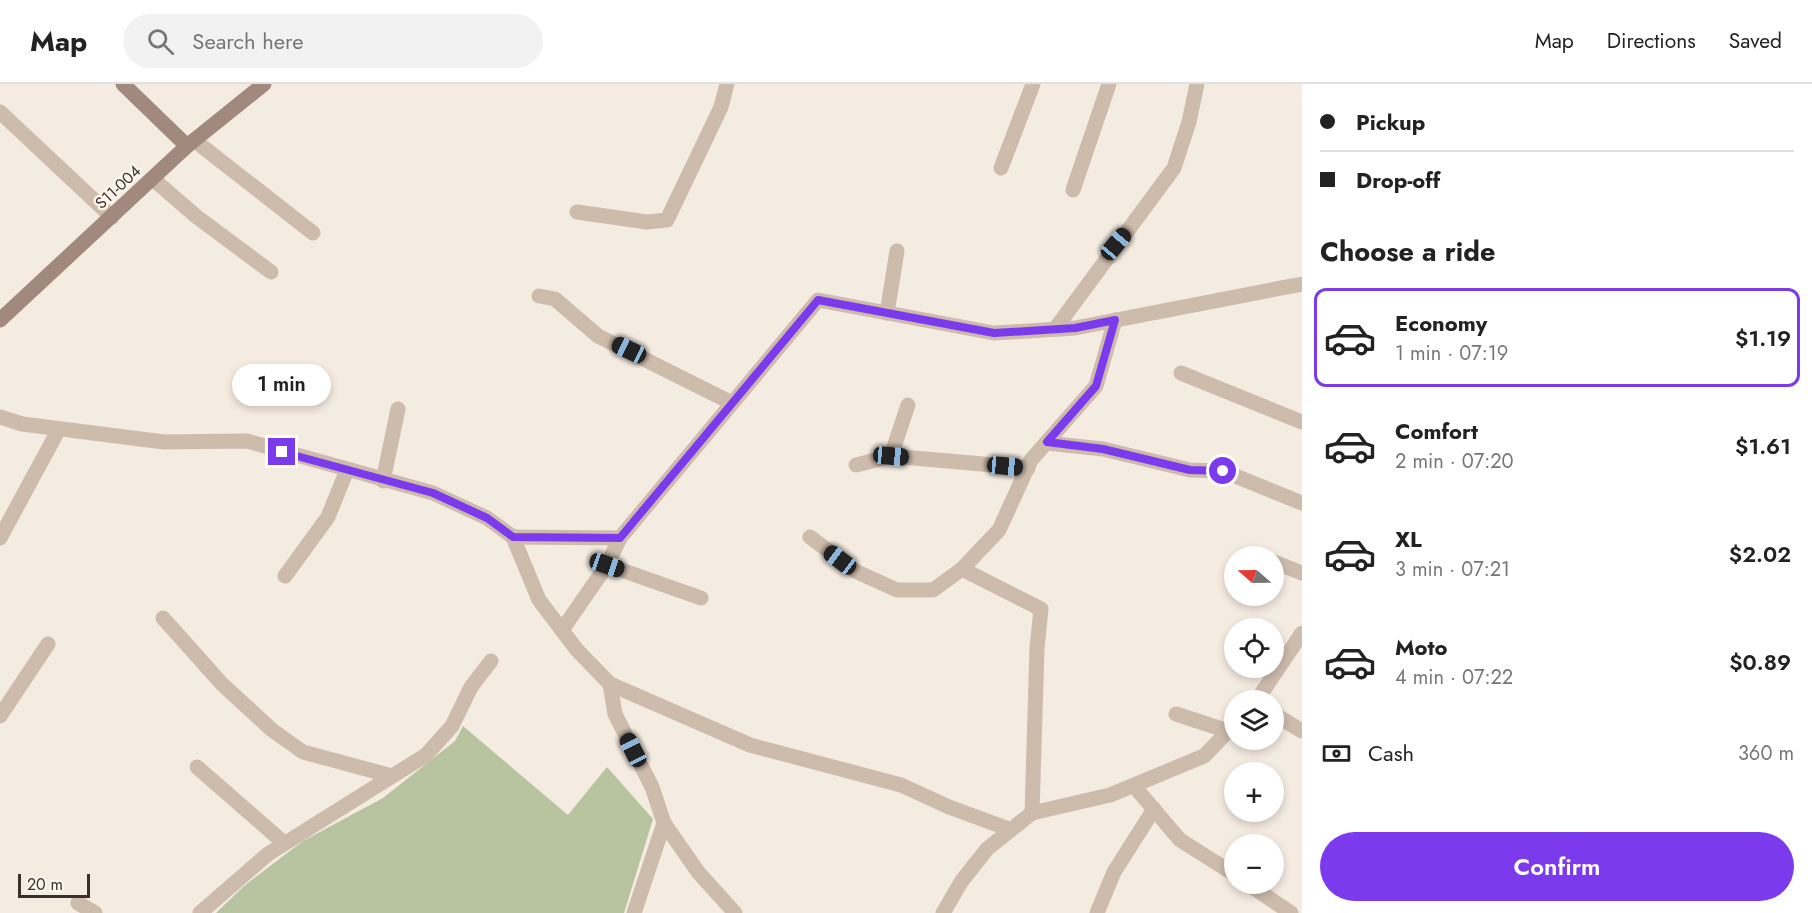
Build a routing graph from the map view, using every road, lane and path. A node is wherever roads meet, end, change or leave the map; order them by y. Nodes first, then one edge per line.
1 (123, 84) edge
2 (264, 84) edge
3 (727, 84) edge
4 (1033, 84) edge
5 (1109, 84) edge
6 (1197, 84) edge
7 (0, 112) edge
8 (191, 143) junction
9 (1001, 168) dead end
10 (153, 179) junction
11 (1073, 190) dead end
12 (577, 212) dead end
13 (112, 217) junction
14 (313, 233) dead end
15 (897, 251) dead end
16 (271, 272) dead end
17 (1302, 284) edge
18 (538, 296) dead end
19 (888, 313) junction
20 (0, 320) edge
21 (1115, 320) junction
22 (1055, 329) junction
23 (1182, 372) dead end
24 (732, 403) junction
25 (908, 405) dead end
26 (398, 409) dead end
27 (0, 417) edge
28 (1302, 422) edge
29 (59, 429) junction
30 (1047, 442) junction
31 (891, 456) junction
32 (856, 465) dead end
33 (1028, 468) junction
34 (347, 470) junction
35 (383, 481) junction
36 (1302, 503) edge
37 (513, 537) junction
38 (810, 537) dead end
39 (0, 538) edge
40 (620, 538) junction
41 (607, 565) junction
42 (1284, 566) edge
43 (962, 568) junction
44 (1302, 573) edge
45 (285, 576) dead end
46 (701, 598) dead end
47 (163, 618) dead end
48 (562, 630) junction
49 (1302, 633) edge
50 (48, 644) dead end
51 (491, 661) dead end
52 (610, 684) junction
53 (1264, 690) edge
54 (1176, 714) dead end
55 (0, 716) edge
56 (1284, 720) edge
57 (1224, 726) edge
58 (1302, 731) edge
59 (1224, 735) edge
60 (197, 766) dead end
61 (392, 776) junction
62 (1134, 786) junction
63 (1154, 809) junction
64 (1032, 813) junction
65 (664, 823) junction
66 (1009, 829) junction
67 (284, 843) junction
68 (1224, 868) edge
69 (1263, 894) edge
70 (78, 903) dead end
71 (95, 913) edge
72 (200, 913) edge
73 (634, 913) edge
74 (735, 913) edge
75 (943, 913) edge
76 (1097, 913) edge
77 (1291, 913) edge

1 - 8 street
2 - 8 street, S11-004
3 - 12 street
4 - 9 street
5 - 11 street
6 - 22 street
7 - 13 street
8 - 10 street, S11-004
8 - 14 street
10 - 13 street, S11-004
10 - 16 street
13 - 20 street, S11-004
15 - 19 street
17 - 21 street
18 - 24 street
19 - 22 street
19 - 24 street
21 - 22 street
21 - 30 street
23 - 28 street
24 - 40 street
25 - 31 street
26 - 35 street
27 - 29 street
29 - 34 street
29 - 39 street
30 - 33 street
30 - 36 street
31 - 32 street
31 - 33 street
33 - 43 street
34 - 35 street
34 - 45 street
35 - 37 street
37 - 40 street
37 - 48 street
38 - 43 street
40 - 41 street
41 - 46 street
41 - 48 street
42 - 44 street
43 - 64 street
47 - 61 street
48 - 52 street
49 - 53 street
50 - 55 street
51 - 61 street
52 - 65 street
52 - 66 street
54 - 57 street
56 - 58 street
59 - 62 street
60 - 67 street
61 - 67 street
62 - 63 street
62 - 64 street
63 - 68 street
63 - 76 street
64 - 66 street
65 - 73 street
65 - 74 street
66 - 75 street
67 - 72 street
69 - 77 street
70 - 71 street

